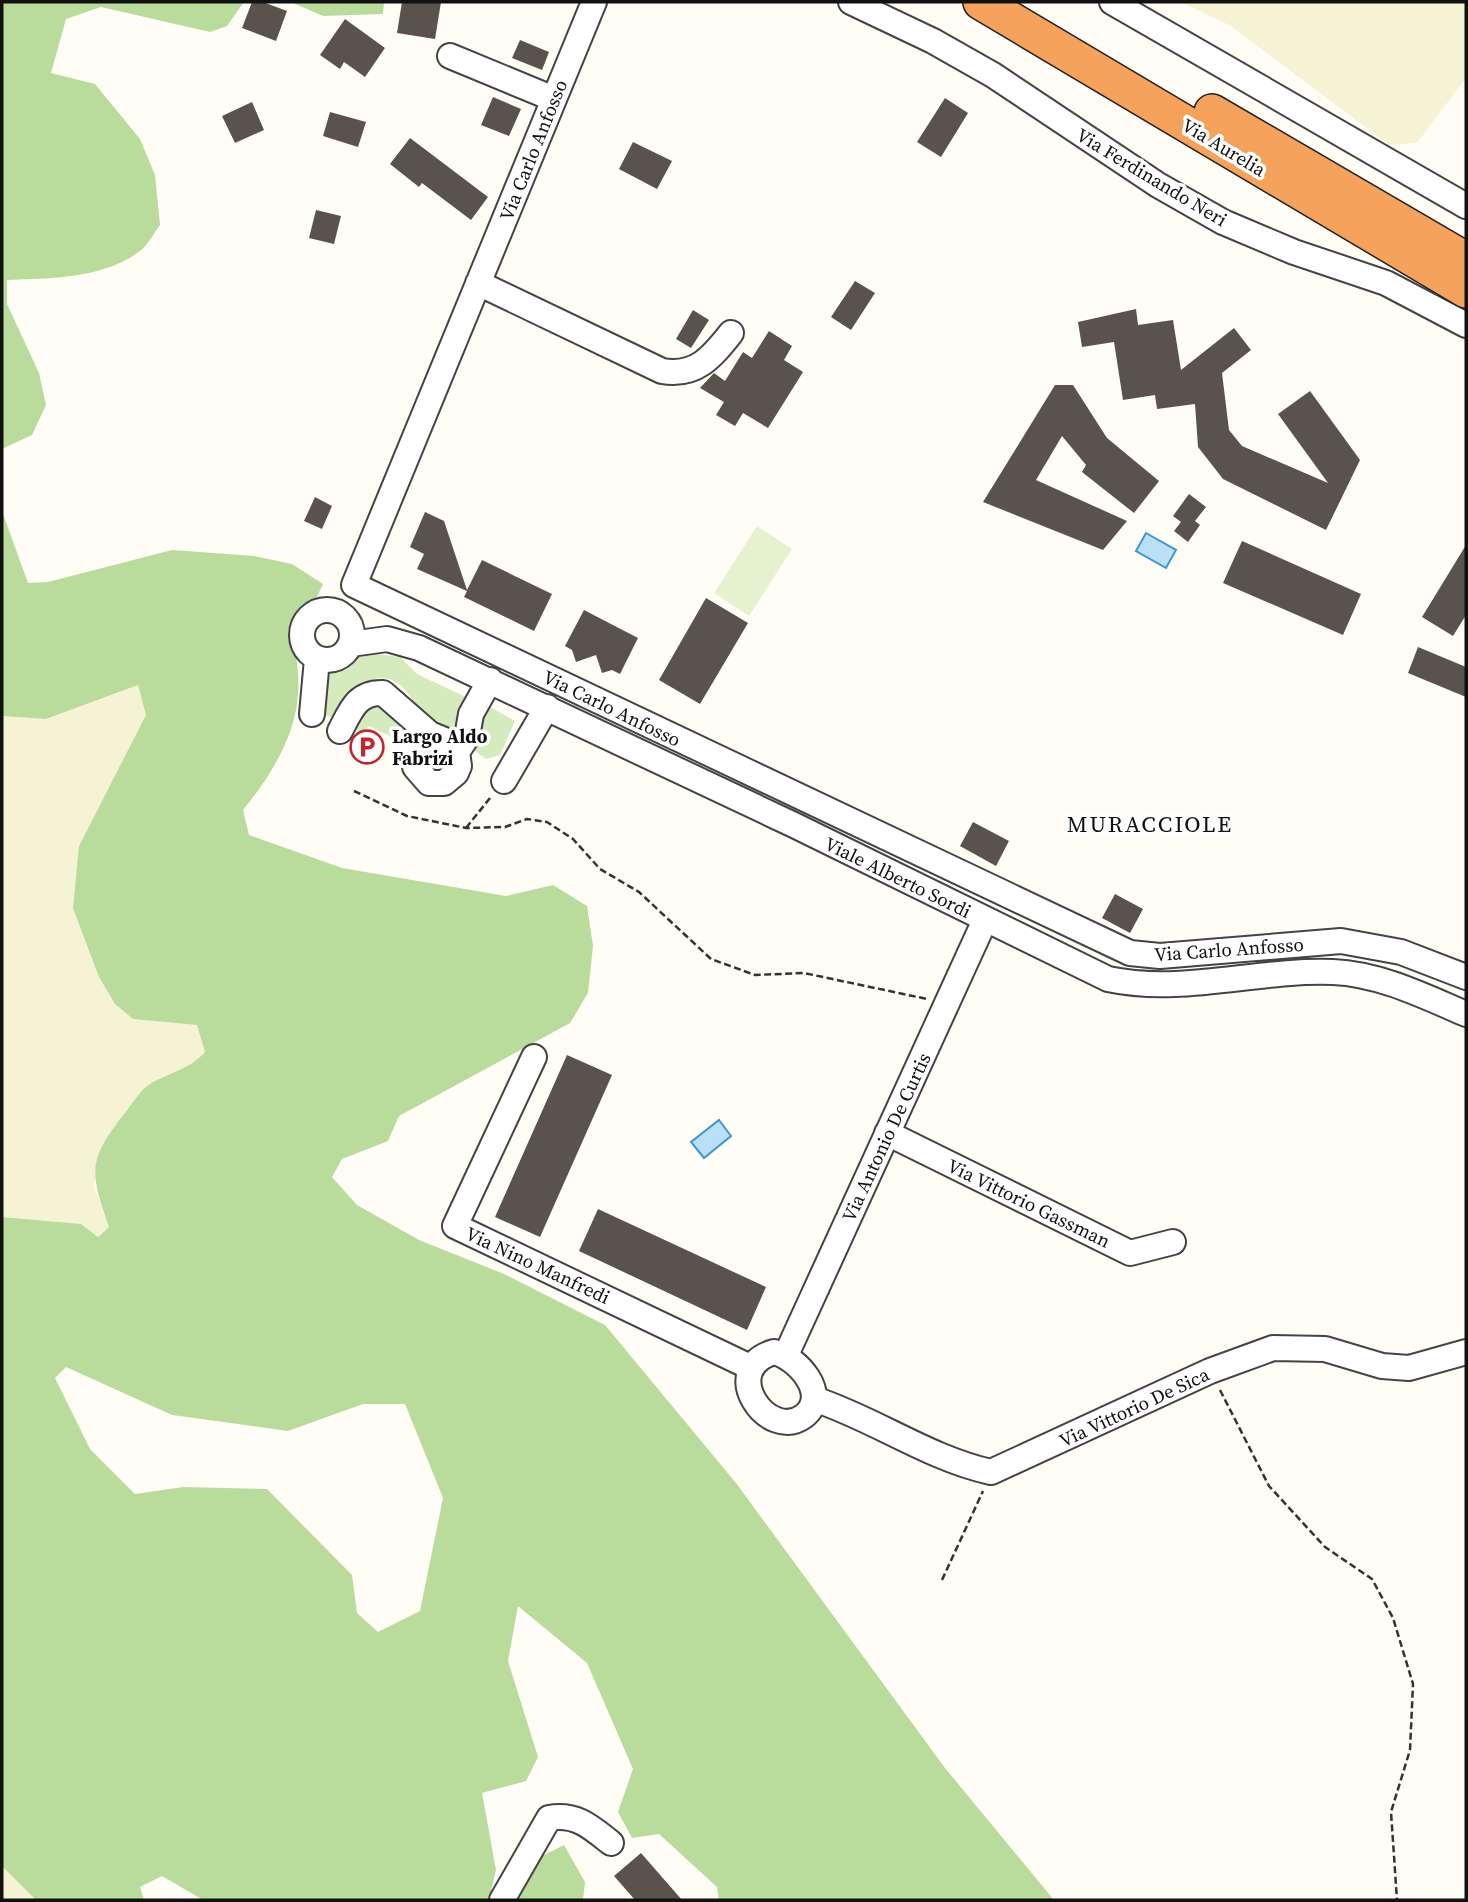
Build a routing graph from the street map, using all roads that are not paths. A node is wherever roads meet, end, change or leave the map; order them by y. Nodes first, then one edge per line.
1 (594, 2) edge
2 (851, 2) edge
3 (959, 2) edge
4 (981, 2) edge
5 (1025, 2) edge
6 (1112, 2) edge
7 (1044, 39) junction
8 (450, 56) dead end
9 (554, 99) junction
10 (1466, 206) edge
11 (1466, 260) edge
12 (478, 283) junction
13 (1466, 290) edge
14 (1466, 325) edge
15 (731, 333) dead end
16 (354, 585) junction
17 (338, 612) junction
18 (351, 644) junction
19 (317, 659) junction
20 (490, 680) junction
21 (547, 707) junction
22 (312, 714) dead end
23 (340, 731) dead end
24 (465, 759) junction
25 (415, 767) dead end
26 (504, 781) road end
27 (805, 800) junction
28 (794, 825) junction
29 (985, 920) junction
30 (1466, 976) edge
31 (1466, 1014) edge
32 (534, 1057) dead end
33 (887, 1133) junction
34 (1173, 1242) dead end
35 (1466, 1352) edge
36 (786, 1355) junction
37 (750, 1367) junction
38 (814, 1399) junction
39 (611, 1843) dead end
40 (502, 1900) edge

1 - 9 street, Via Carlo Anfosso
2 - 14 street, Via Ferdinando Neri
3 - 7 highway
4 - 7 highway, Via Aurelia
5 - 11 highway, Via Aurelia
6 - 10 street
7 - 13 highway, Via Aurelia
8 - 9 street
9 - 12 street, Via Carlo Anfosso
12 - 15 street
12 - 16 street, Via Carlo Anfosso
16 - 17 street
16 - 27 street, Via Carlo Anfosso
17 - 18 street
17 - 19 street
18 - 19 street
18 - 20 street, Viale Alberto Sordi
19 - 22 street
20 - 21 street, Viale Alberto Sordi
20 - 24 street
21 - 26 street
21 - 28 street, Viale Alberto Sordi
23 - 24 street
24 - 25 street
27 - 28 street
27 - 30 street, Via Carlo Anfosso
28 - 29 street, Viale Alberto Sordi
29 - 31 street, Viale Alberto Sordi
29 - 33 street, Via Antonio De Curtis
32 - 37 street, Via Nino Manfredi
33 - 34 street, Via Vittorio Gassman
33 - 36 street, Via Antonio De Curtis
35 - 38 street, Via Vittorio De Sica
36 - 37 street
36 - 38 street
37 - 38 street
39 - 40 street

